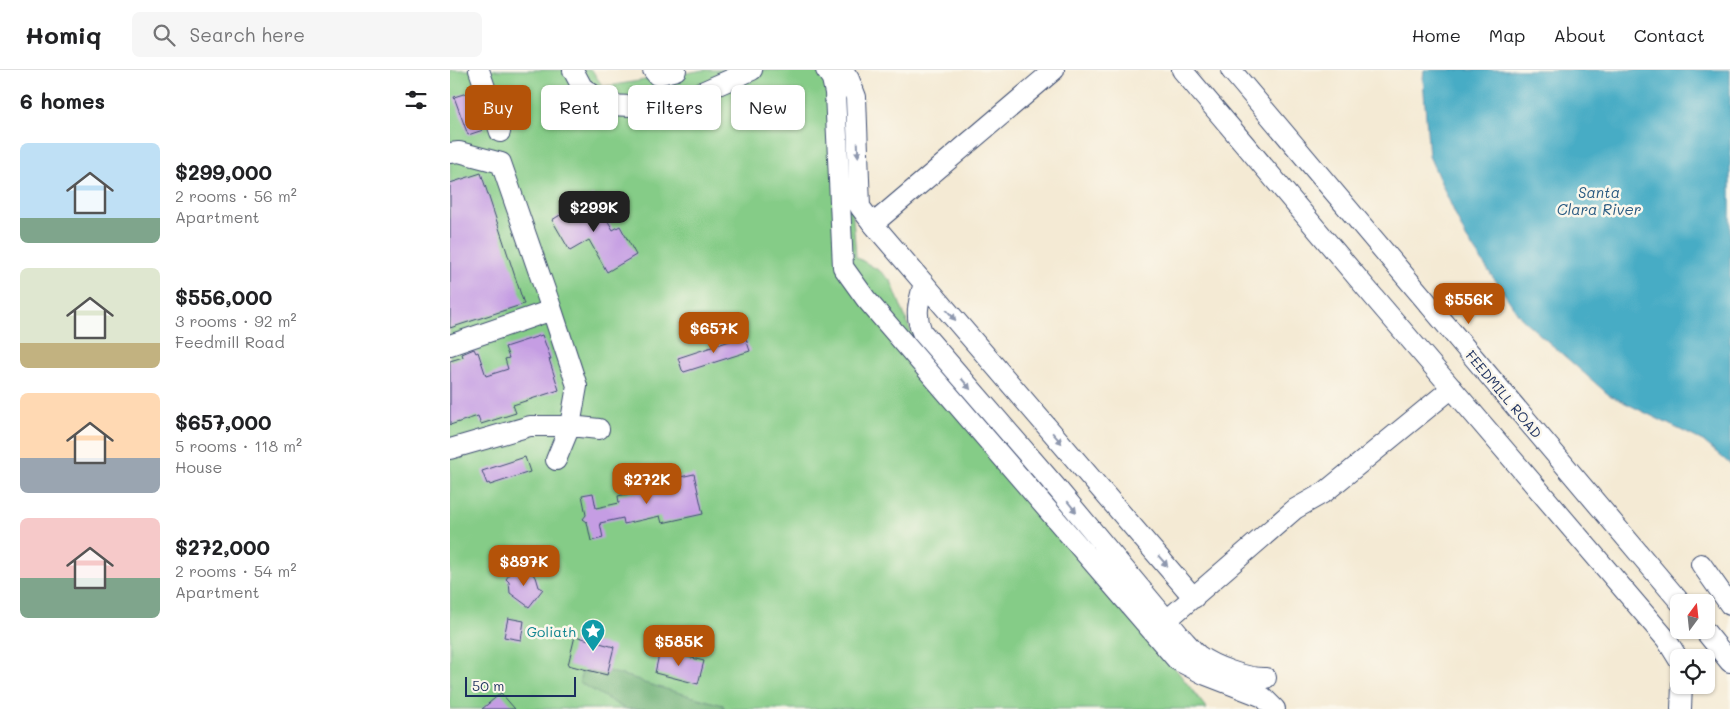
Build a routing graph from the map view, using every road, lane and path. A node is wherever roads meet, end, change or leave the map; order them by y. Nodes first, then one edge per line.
1 (479, 70) edge
2 (572, 70) edge
3 (653, 70) edge
4 (676, 70) edge
5 (752, 70) edge
6 (826, 70) edge
7 (843, 70) edge
8 (1054, 70) edge
9 (1182, 70) edge
10 (1231, 70) edge
11 (500, 132) dead end
12 (450, 154) edge
13 (873, 224) junction
14 (924, 283) junction
15 (552, 310) junction
16 (450, 345) edge
17 (1452, 388) junction
18 (570, 426) junction
19 (599, 430) dead end
20 (450, 449) edge
21 (556, 460) dead end
22 (1701, 564) dead end
23 (1673, 594) edge
24 (1194, 598) junction
25 (1730, 605) edge
26 (1168, 620) junction
27 (1711, 639) edge
28 (1672, 649) edge
29 (1730, 662) edge
30 (1266, 678) dead end
31 (1682, 694) edge
32 (1681, 708) edge
33 (1275, 709) edge

1 - 11 street
2 - 5 street
3 - 4 street
6 - 33 street
7 -> 13 street
8 - 13 street
9 - 17 street
10 - 23 street, FEEDMILL ROAD
12 - 15 street
13 - 14 street
14 -> 24 street
14 -> 26 street
15 - 16 street
15 - 18 street
17 - 24 street
17 - 28 street
18 - 19 street
18 - 20 street
18 - 21 street
22 - 25 street
24 - 26 street
26 - 30 street
27 - 29 street
31 - 32 street

